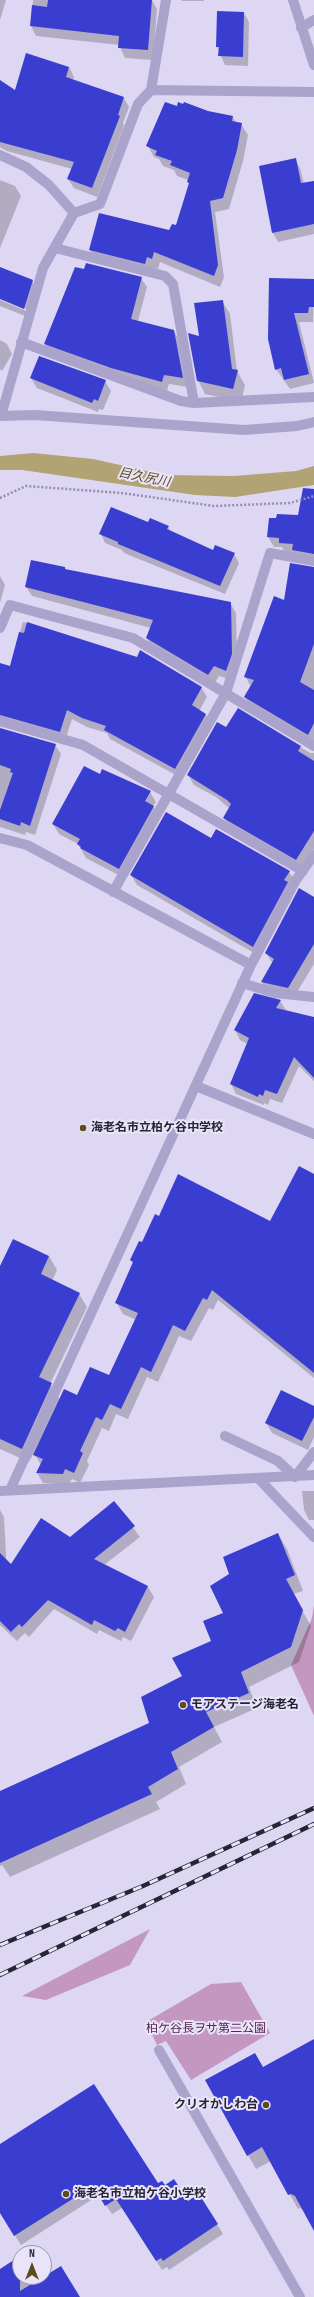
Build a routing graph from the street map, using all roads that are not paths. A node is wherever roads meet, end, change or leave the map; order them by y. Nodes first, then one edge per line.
1 (166, 0) edge
2 (294, 0) edge
3 (314, 20) edge
4 (301, 28) junction
5 (314, 65) edge
6 (151, 90) junction
7 (314, 92) edge
8 (0, 154) edge
9 (74, 213) junction
10 (55, 248) junction
11 (21, 342) junction
12 (314, 397) edge
13 (194, 403) junction
14 (1, 416) edge
15 (314, 422) edge
16 (314, 561) edge
17 (0, 628) edge
18 (226, 693) junction
19 (0, 721) edge
20 (314, 746) edge
21 (167, 794) junction
22 (0, 838) edge
23 (314, 855) edge
24 (303, 871) junction
25 (113, 892) junction
26 (251, 965) junction
27 (242, 983) junction
28 (314, 997) edge
29 (196, 1086) junction
30 (314, 1134) edge
31 (225, 1436) dead end
32 (314, 1452) edge
33 (314, 1476) edge
34 (295, 1477) junction
35 (258, 1478) junction
36 (5, 1491) edge
37 (314, 1537) edge
38 (159, 2050) dead end
39 (300, 2297) edge

1 - 6 street
2 - 4 street
3 - 4 street
4 - 5 street
6 - 7 street
6 - 9 street
8 - 9 street
9 - 10 street
10 - 11 street
10 - 13 street
11 - 13 street
11 - 14 street
12 - 13 street
14 - 15 street
16 - 18 street
17 - 18 street
18 - 20 street
18 - 21 street
19 - 21 street
21 - 24 street
21 - 25 street
22 - 25 street
23 - 24 street
24 - 26 street
25 - 26 street
26 - 27 street
27 - 28 street
27 - 29 street
29 - 30 street
29 - 36 street
31 - 34 street
32 - 34 street
33 - 34 street
34 - 35 street
35 - 36 street
35 - 37 street
38 - 39 street

